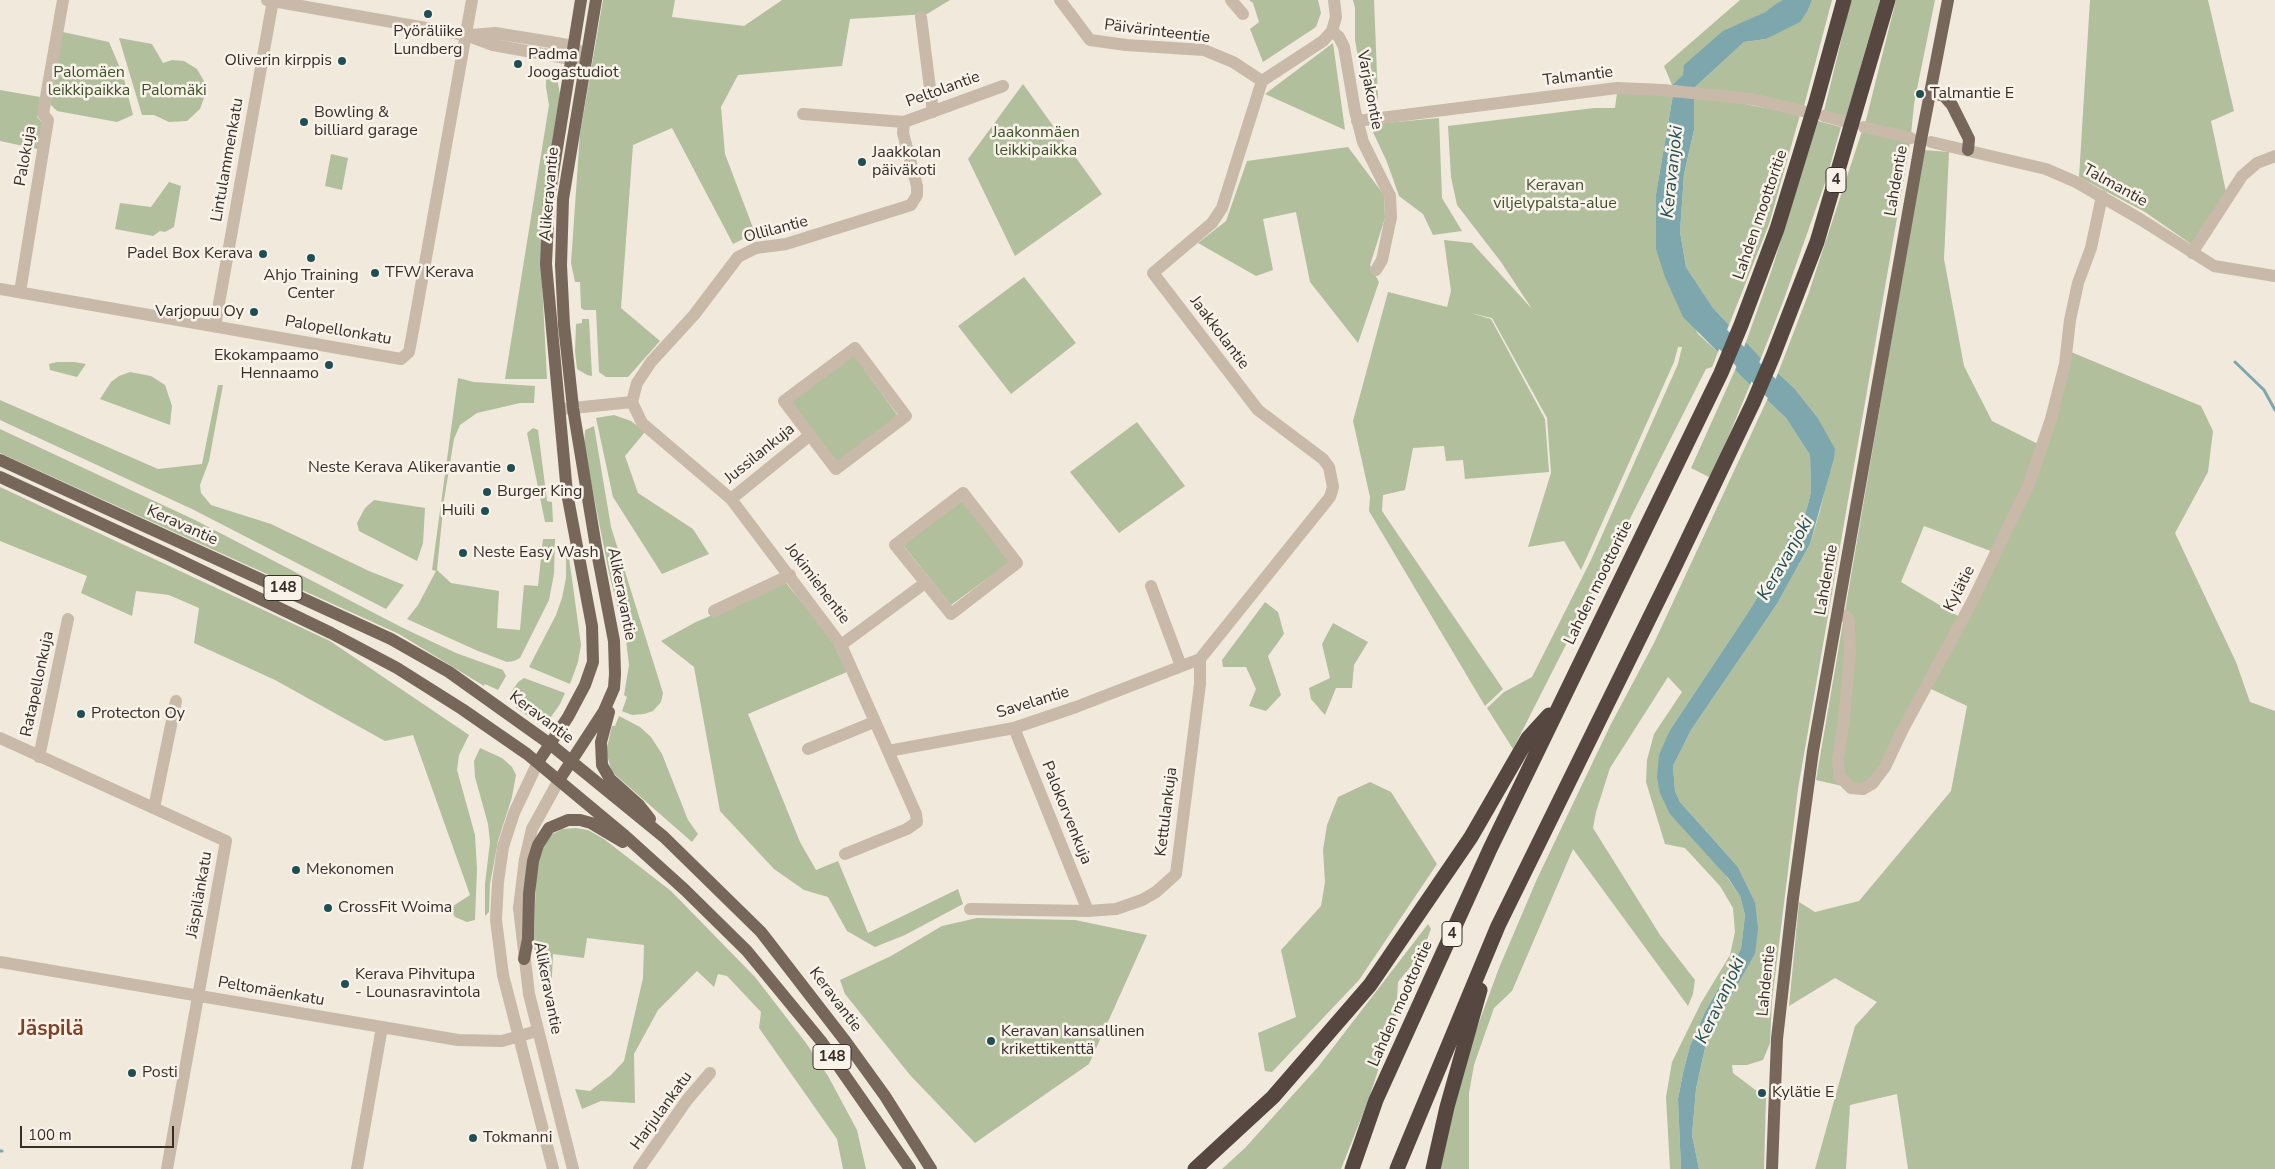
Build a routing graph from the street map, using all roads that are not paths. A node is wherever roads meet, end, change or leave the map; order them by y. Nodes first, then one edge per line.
1 (63, 0) edge
2 (271, 0) edge
3 (472, 0) edge
4 (581, 0) edge
5 (596, 0) edge
6 (1060, 0) edge
7 (1231, 0) edge
8 (1334, 0) edge
9 (1844, 0) edge
10 (1888, 0) edge
11 (1948, 0) edge
12 (1243, 14) dead end
13 (921, 17) dead end
14 (1332, 31) junction
15 (466, 35) junction
16 (573, 46) junction
17 (586, 56) junction
18 (571, 59) junction
19 (1262, 81) junction
20 (1003, 86) dead end
21 (1930, 92) junction
22 (1803, 111) dead end
23 (933, 112) junction
24 (803, 114) dead end
25 (1824, 116) dead end
26 (1357, 121) junction
27 (1843, 121) dead end
28 (904, 122) junction
29 (1864, 127) dead end
30 (1911, 138) dead end
31 (1931, 142) dead end
32 (1968, 150) junction
33 (2275, 156) edge
34 (2102, 196) junction
35 (2192, 253) junction
36 (1376, 270) dead end
37 (2275, 276) edge
38 (0, 289) edge
39 (20, 292) junction
40 (215, 326) junction
41 (632, 402) junction
42 (573, 408) junction
43 (558, 410) junction
44 (810, 436) junction
45 (0, 460) edge
46 (0, 478) edge
47 (731, 499) junction
48 (790, 575) junction
49 (925, 583) junction
50 (1151, 586) dead end
51 (714, 610) dead end
52 (1838, 614) junction
53 (68, 619) dead end
54 (841, 644) junction
55 (1200, 659) junction
56 (1181, 666) junction
57 (614, 688) junction
58 (176, 700) dead end
59 (1560, 703) junction
60 (874, 722) junction
61 (1014, 728) junction
62 (0, 738) edge
63 (550, 744) junction
64 (808, 749) dead end
65 (888, 751) junction
66 (39, 756) junction
67 (572, 761) junction
68 (538, 762) junction
69 (559, 780) junction
70 (154, 808) junction
71 (664, 837) junction
72 (845, 854) dead end
73 (647, 856) junction
74 (970, 909) dead end
75 (1088, 911) junction
76 (1498, 926) junction
77 (524, 960) junction
78 (0, 962) edge
79 (200, 996) junction
80 (382, 1027) junction
81 (537, 1030) junction
82 (519, 1037) junction
83 (710, 1072) dead end
84 (168, 1169) edge
85 (357, 1169) edge
86 (553, 1169) edge
87 (573, 1169) edge
88 (639, 1169) edge
89 (910, 1169) edge
90 (931, 1169) edge
91 (1194, 1169) edge
92 (1352, 1169) edge
93 (1397, 1169) edge
94 (1433, 1169) edge
95 (1772, 1169) edge

1 - 39 street, Palokuja
2 - 15 street
2 - 40 street, Lintulammenkatu
3 - 15 street
4 - 16 main road, Alikeravantie
5 - 17 main road, Alikeravantie
6 - 19 street, Päivärinteentie
7 - 12 street
8 - 14 street
9 - 59 highway, Lahden moottoritie / 4
10 - 76 highway, 4
11 - 21 main road, Lahdentie
13 - 23 street
14 - 19 street
14 - 26 street, Varjakontie
15 - 16 street
15 - 18 street
15 - 40 street, Palopellonkatu
16 - 17 street
16 - 18 main road, Alikeravantie
17 - 18 street
17 - 42 main road, Alikeravantie
18 - 43 main road, Alikeravantie
19 - 55 street, Jaakkolantie
20 - 23 street, Peltolantie
21 - 32 main road
21 - 52 main road, Lahdentie
22 - 26 street, Talmantie
23 - 28 street, Peltolantie
24 - 28 street, Peltolantie
25 - 27 street
26 - 36 street, Varjakontie
28 - 41 street, Ollilantie
29 - 30 street
31 - 32 street, Talmantie
32 - 34 street, Talmantie
33 - 35 street
34 - 35 street, Talmantie
34 - 52 street, Kylätie
35 - 37 street, Talmantie
38 - 39 street, Palopellonkatu
39 - 40 street, Palopellonkatu
41 - 42 street
41 - 47 street, Jokimiehentie
42 - 43 street
42 - 57 main road, Alikeravantie
43 - 63 main road, Alikeravantie
44 - 44 street
44 - 47 street, Jussilankuja
45 - 63 main road, Keravantie / 148
46 - 68 main road, Keravantie / 148
47 - 48 street, Jokimiehentie
48 - 51 street
48 - 54 street, Jokimiehentie
49 - 49 street
49 - 54 street
50 - 56 street
52 - 95 main road, Lahdentie
53 - 66 street, Ratapellonkuja
54 - 60 street, Jokimiehentie
55 - 56 street
55 - 75 street, Kettulankuja
56 - 61 street, Savelantie
57 - 67 main road, Alikeravantie
57 - 71 main road
58 - 70 street
59 - 91 highway
59 - 92 highway, Lahden moottoritie / 4
60 - 64 street
60 - 65 street, Jokimiehentie
61 - 65 street, Savelantie
61 - 75 street, Palokorvenkuja
62 - 66 street, Jäspilänkatu
63 - 67 main road, Keravantie / 148
63 - 68 main road, Alikeravantie
65 - 72 street, Jokimiehentie
66 - 70 street, Jäspilänkatu
67 - 69 main road, Alikeravantie
67 - 71 main road, Keravantie / 148
68 - 69 main road, Keravantie / 148
68 - 82 street, Alikeravantie
69 - 73 main road, Keravantie / 148
69 - 77 street, Alikeravantie
70 - 79 street, Jäspilänkatu
71 - 90 main road, Keravantie / 148
73 - 77 main road
73 - 89 main road, Keravantie / 148
74 - 75 street, Kettulankuja
76 - 93 highway, 4
76 - 94 highway
77 - 81 street, Alikeravantie
78 - 79 street, Peltomäenkatu
79 - 80 street, Peltomäenkatu
79 - 84 street, Jäspilänkatu
80 - 82 street, Peltomäenkatu
80 - 85 street
81 - 82 street, Peltomäenkatu
81 - 87 street, Alikeravantie
82 - 86 street, Alikeravantie
83 - 88 street, Harjulankatu

